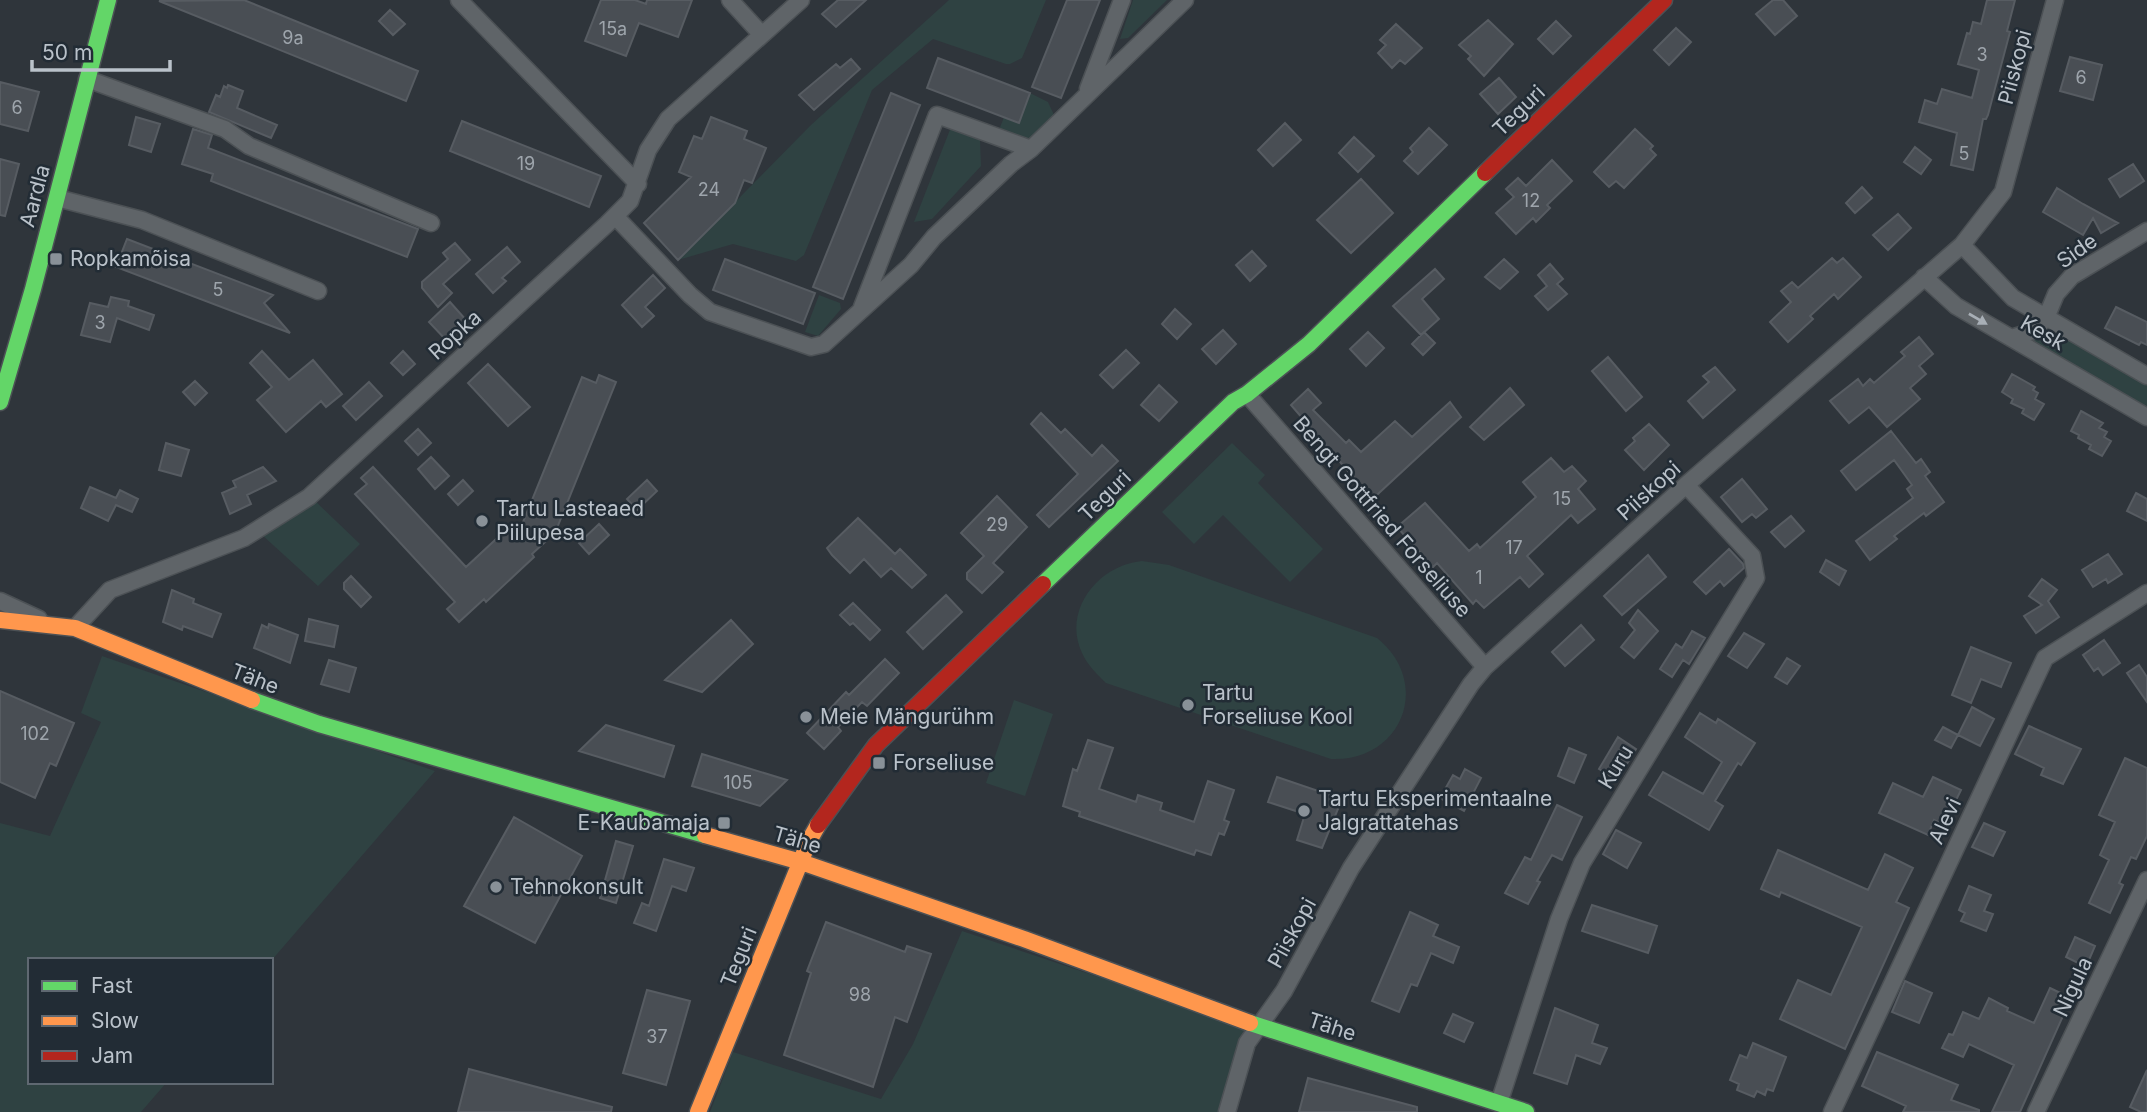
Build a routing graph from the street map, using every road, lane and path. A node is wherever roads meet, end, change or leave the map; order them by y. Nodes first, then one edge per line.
1 (108, 0) edge
2 (459, 0) edge
3 (730, 0) edge
4 (801, 0) edge
5 (1122, 0) edge
6 (1185, 0) edge
7 (1664, 0) edge
8 (2055, 0) edge
9 (762, 35) junction
10 (87, 79) junction
11 (1085, 96) junction
12 (1031, 149) junction
13 (638, 184) junction
14 (57, 198) junction
15 (615, 216) junction
16 (431, 223) dead end
17 (2147, 231) edge
18 (1962, 245) junction
19 (1924, 277) junction
20 (318, 291) dead end
21 (861, 310) junction
22 (2046, 318) junction
23 (2011, 338) junction
24 (2147, 376) edge
25 (1247, 394) junction
26 (0, 402) edge
27 (2147, 417) edge
28 (1686, 485) junction
29 (2147, 593) edge
30 (0, 601) edge
31 (0, 620) edge
32 (51, 624) junction
33 (75, 628) junction
34 (1485, 667) junction
35 (801, 862) junction
36 (2147, 880) edge
37 (1260, 1026) junction
38 (1499, 1103) junction
39 (698, 1112) edge
40 (1227, 1112) edge
41 (1526, 1112) edge
42 (1832, 1112) edge
43 (2036, 1112) edge

1 - 10 street, Aardla
2 - 13 street
3 - 9 street
4 - 9 street, Ropka
5 - 11 street
6 - 11 street
7 - 25 street, Teguri
8 - 18 street, Piiskopi
9 - 13 street, Ropka
10 - 14 street, Aardla
10 - 16 street
11 - 12 street
12 - 21 street
12 - 21 street
13 - 15 street, Ropka
14 - 20 street
14 - 26 street, Aardla
15 - 21 street
15 - 33 street, Ropka
17 - 22 street, Side
18 - 19 street, Piiskopi
18 - 22 street, Kesk
19 -> 23 street, Kesk
19 - 28 street, Piiskopi
22 - 23 street
22 - 24 street, Kesk
23 - 27 street, Kesk
25 - 34 street, Bengt Gottfried Forseliuse
25 - 35 street, Teguri
28 - 34 street, Piiskopi
28 - 38 street, Kuru
29 - 42 street, Alevi
30 - 32 street, Tähe
31 - 32 street, Tähe
32 - 33 street, Tähe
33 - 35 street, Tähe
34 - 37 street, Piiskopi
35 - 37 street, Tähe
35 - 39 street, Teguri
36 - 43 street, Nigula
37 - 38 street, Tähe
37 - 40 street, Piiskopi
38 - 41 street, Tähe

